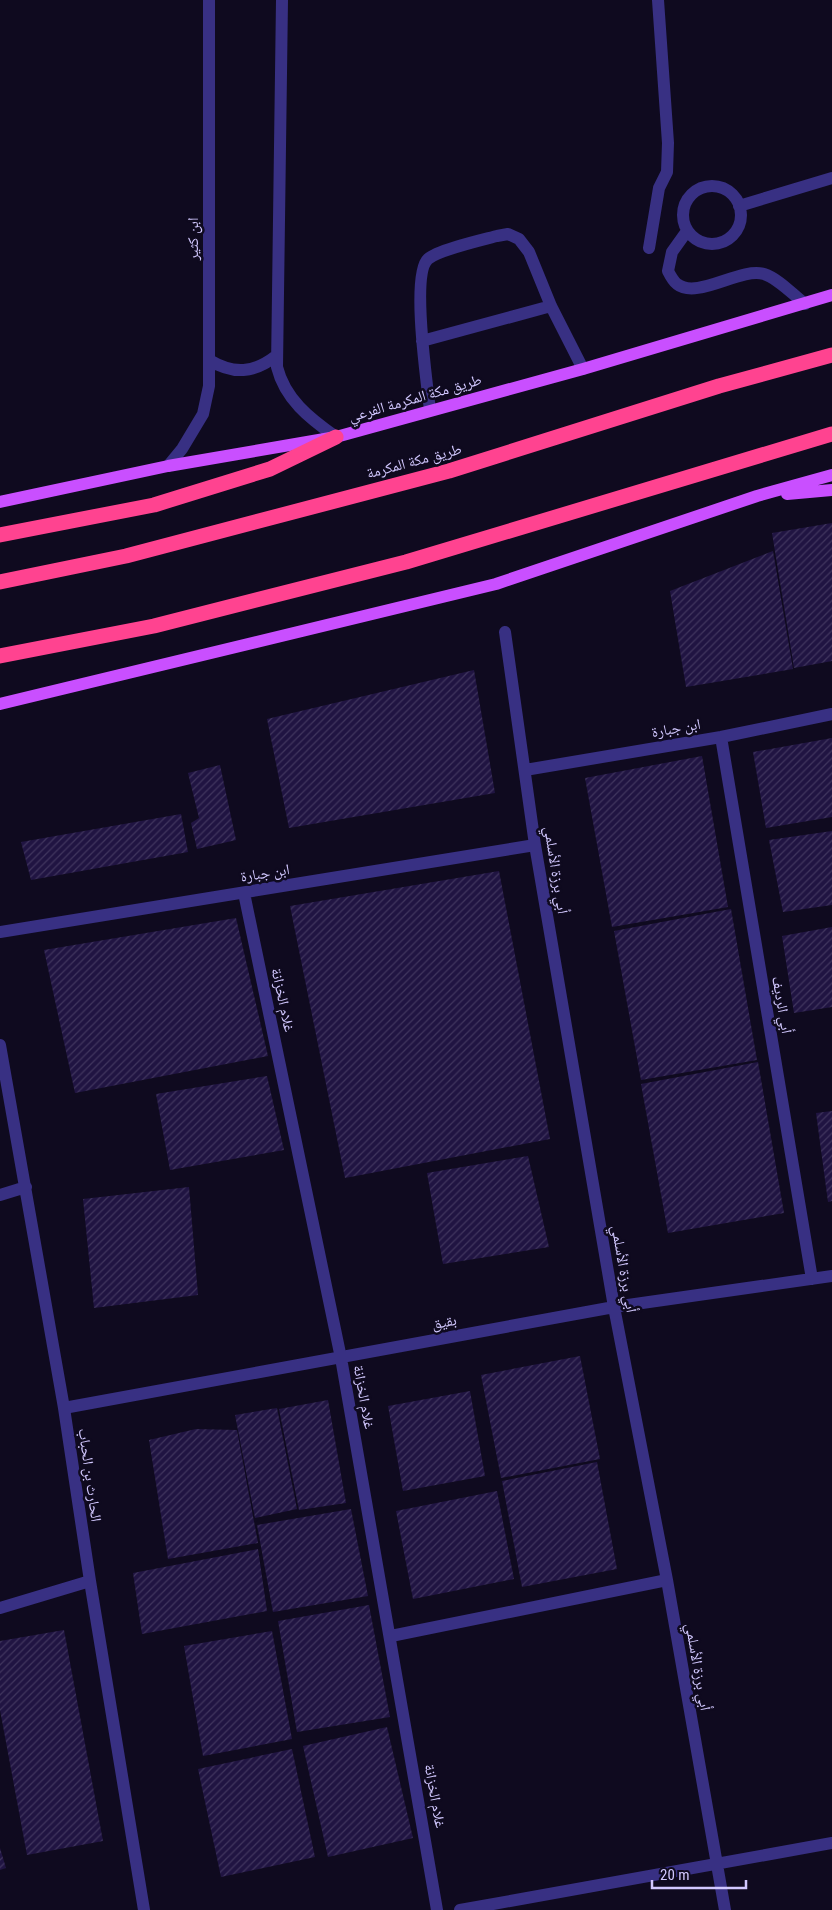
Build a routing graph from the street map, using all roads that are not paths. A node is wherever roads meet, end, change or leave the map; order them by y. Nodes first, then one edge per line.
1 (209, 0) edge
2 (282, 0) edge
3 (658, 0) edge
4 (832, 178) edge
5 (739, 206) junction
6 (687, 231) junction
7 (649, 248) dead end
8 (832, 295) edge
9 (805, 304) junction
10 (551, 306) junction
11 (422, 340) junction
12 (832, 355) edge
13 (276, 356) junction
14 (209, 360) junction
15 (582, 369) junction
16 (430, 410) junction
17 (832, 434) edge
18 (336, 437) junction
19 (168, 466) junction
20 (832, 475) edge
21 (832, 490) edge
22 (757, 496) junction
23 (0, 502) edge
24 (0, 535) edge
25 (0, 582) edge
26 (505, 632) dead end
27 (0, 656) edge
28 (0, 704) edge
29 (832, 714) edge
30 (721, 736) junction
31 (525, 770) junction
32 (535, 845) junction
33 (244, 893) junction
34 (0, 932) edge
35 (0, 1045) edge
36 (26, 1187) junction
37 (0, 1194) edge
38 (832, 1276) edge
39 (812, 1279) junction
40 (614, 1307) junction
41 (341, 1358) junction
42 (64, 1408) junction
43 (667, 1580) junction
44 (90, 1581) junction
45 (0, 1608) edge
46 (391, 1636) junction
47 (832, 1843) edge
48 (716, 1864) junction
49 (140, 1909) edge
50 (438, 1910) edge
51 (460, 1910) edge
52 (725, 1910) edge

1 - 14 street, ابن كثير
2 - 13 street
3 - 7 street
4 - 5 street
5 - 6 street
5 - 6 street
6 - 9 street
8 - 9 main road, طريق مكة المكرمة الفرعي
9 - 15 main road, طريق مكة المكرمة الفرعي
10 - 11 street
10 - 11 street
10 - 15 street
11 - 16 street
12 - 25 highway, طريق مكة المكرمة
13 - 14 street
13 - 18 street
14 - 19 street, ابن كثير
15 - 16 main road, طريق مكة المكرمة الفرعي
16 - 18 main road, طريق مكة المكرمة الفرعي
17 - 27 highway
18 - 19 main road, طريق مكة المكرمة الفرعي
18 - 24 highway
19 - 23 main road, طريق مكة المكرمة الفرعي
20 - 22 main road
21 - 22 main road
22 - 28 main road
26 - 31 street, أبي برزة الأسلمي
29 - 30 street, ابن جبارة
30 - 31 street, ابن جبارة
30 - 39 street, أبي الرديف
31 - 32 street, أبي برزة الأسلمي
32 - 33 street, ابن جبارة
32 - 40 street, أبي برزة الأسلمي
33 - 34 street, ابن جبارة
33 - 41 street, غلام الخزانة
35 - 36 street, الحارث بن الحباب
36 - 37 street
36 - 42 street, الحارث بن الحباب
38 - 39 street, بقيق
39 - 40 street, بقيق
40 - 41 street, بقيق
40 - 43 street, أبي برزة الأسلمي
41 - 42 street, بقيق
41 - 46 street, غلام الخزانة
42 - 44 street, الحارث بن الحباب
43 - 46 street
43 - 48 street, أبي برزة الأسلمي
44 - 45 street
44 - 49 street, الحارث بن الحباب
46 - 50 street, غلام الخزانة
47 - 48 street
48 - 51 street
48 - 52 street, أبي برزة الأسلمي

